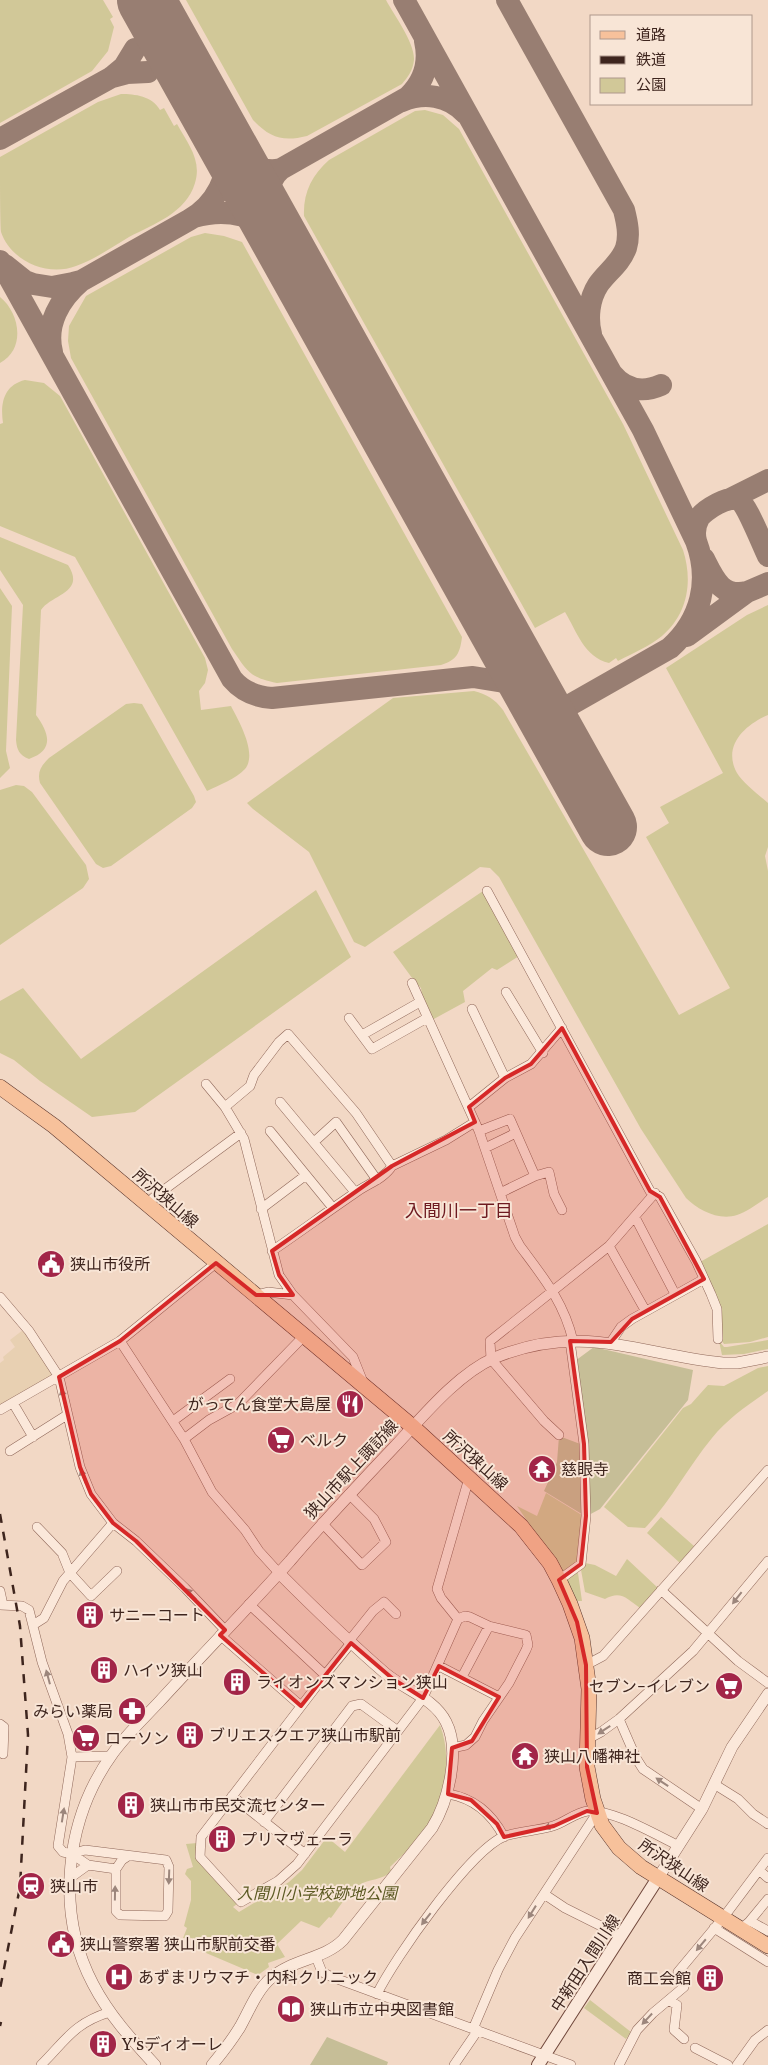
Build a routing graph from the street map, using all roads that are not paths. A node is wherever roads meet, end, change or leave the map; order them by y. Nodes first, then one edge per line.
1 (487, 891) dead end
2 (412, 984) dead end
3 (506, 992) dead end
4 (420, 1002) junction
5 (472, 1009) dead end
6 (349, 1018) dead end
7 (427, 1018) junction
8 (562, 1028) junction
9 (362, 1035) junction
10 (543, 1053) junction
11 (505, 1078) junction
12 (206, 1084) dead end
13 (0, 1087) edge
14 (280, 1102) dead end
15 (225, 1107) junction
16 (469, 1107) junction
17 (477, 1126) junction
18 (270, 1131) dead end
19 (241, 1133) junction
20 (516, 1133) junction
21 (314, 1142) junction
22 (485, 1148) junction
23 (392, 1166) junction
24 (306, 1175) junction
25 (534, 1176) junction
26 (377, 1180) junction
27 (355, 1192) junction
28 (500, 1193) junction
29 (655, 1193) junction
30 (148, 1204) junction
31 (333, 1208) junction
32 (261, 1209) junction
33 (562, 1210) dead end
34 (634, 1218) junction
35 (609, 1246) junction
36 (272, 1251) junction
37 (216, 1264) junction
38 (704, 1279) junction
39 (554, 1291) junction
40 (675, 1294) junction
41 (256, 1295) junction
42 (293, 1295) junction
43 (0, 1297) edge
44 (645, 1310) junction
45 (304, 1336) junction
46 (718, 1339) dead end
47 (120, 1341) junction
48 (571, 1341) junction
49 (611, 1342) junction
50 (768, 1357) edge
51 (491, 1359) junction
52 (58, 1377) junction
53 (230, 1379) dead end
54 (365, 1387) junction
55 (13, 1403) junction
56 (0, 1410) edge
57 (67, 1415) junction
58 (173, 1421) junction
59 (413, 1427) junction
60 (559, 1435) dead end
61 (33, 1436) junction
62 (184, 1439) junction
63 (10, 1451) dead end
64 (768, 1470) edge
65 (469, 1478) junction
66 (349, 1494) junction
67 (112, 1523) junction
68 (322, 1523) junction
69 (37, 1527) dead end
70 (768, 1561) edge
71 (117, 1571) dead end
72 (70, 1573) junction
73 (279, 1573) junction
74 (559, 1580) junction
75 (661, 1590) junction
76 (0, 1591) edge
77 (249, 1604) junction
78 (2, 1605) edge
79 (396, 1614) dead end
80 (458, 1619) junction
81 (33, 1625) junction
82 (489, 1626) junction
83 (222, 1632) junction
84 (709, 1633) junction
85 (350, 1642) junction
86 (586, 1665) junction
87 (439, 1666) junction
88 (325, 1675) junction
89 (462, 1677) junction
90 (768, 1683) edge
91 (768, 1694) edge
92 (499, 1697) junction
93 (423, 1698) junction
94 (301, 1706) junction
95 (619, 1719) junction
96 (0, 1724) edge
97 (398, 1731) junction
98 (588, 1739) junction
99 (452, 1748) junction
100 (3, 1754) dead end
101 (111, 1756) junction
102 (72, 1757) junction
103 (714, 1784) junction
104 (448, 1794) junction
105 (232, 1796) junction
106 (702, 1809) junction
107 (597, 1813) junction
108 (264, 1822) junction
109 (768, 1824) edge
110 (76, 1834) junction
111 (504, 1836) junction
112 (679, 1846) junction
113 (85, 1850) junction
114 (72, 1854) junction
115 (305, 1854) junction
116 (128, 1856) junction
117 (768, 1858) edge
118 (88, 1865) junction
119 (116, 1869) junction
120 (759, 1870) junction
121 (70, 1878) junction
122 (658, 1878) junction
123 (768, 1878) edge
124 (544, 1894) junction
125 (768, 1898) edge
126 (719, 1923) junction
127 (745, 1926) junction
128 (768, 1931) edge
129 (621, 1936) junction
130 (768, 1946) edge
131 (316, 1957) junction
132 (768, 1962) edge
133 (376, 1994) junction
134 (670, 2001) junction
135 (110, 2012) junction
136 (476, 2029) junction
137 (768, 2030) edge
138 (684, 2039) dead end
139 (695, 2048) dead end
140 (542, 2060) edge
141 (43, 2064) edge
142 (155, 2065) edge
143 (212, 2065) edge
144 (454, 2065) edge
145 (571, 2065) edge
146 (619, 2065) edge
147 (728, 2065) edge
148 (737, 2065) edge

1 - 8 street
2 - 4 street
3 - 10 street
4 - 7 street
4 - 9 street
5 - 11 street
6 - 9 street
7 - 9 street
7 - 16 street
8 - 10 street
8 - 29 street
10 - 11 street
11 - 16 street
12 - 15 street
13 - 30 main road, 所沢狭山線
14 - 21 street
15 - 19 street
15 - 23 street
16 - 17 street
17 - 20 street
17 - 22 street
17 - 23 street
18 - 24 street
19 - 30 street
19 - 32 street
20 - 22 street
20 - 25 street
21 - 26 street
21 - 27 street
22 - 28 street
23 - 26 street
24 - 31 street
24 - 32 street
25 - 28 street
25 - 33 street
26 - 27 street
27 - 31 street
28 - 39 street
29 - 34 street
29 - 38 street
30 - 37 main road, 所沢狭山線
31 - 36 street
32 - 36 street
34 - 35 street
34 - 40 street
35 - 39 street
35 - 44 street
36 - 42 street
37 - 41 main road, 所沢狭山線
37 - 47 street
38 - 40 street
38 - 46 street
39 - 48 street
39 - 51 street
40 - 44 street
41 - 42 street
41 - 45 main road, 所沢狭山線
42 - 54 street
43 - 52 street
44 - 49 street
45 - 54 main road, 所沢狭山線
45 - 62 street
47 - 52 street
47 - 58 street
48 - 49 street, 狭山市駅上諏訪線
48 - 51 street, 狭山市駅上諏訪線
48 - 74 street
49 - 50 street, 狭山市駅上諏訪線
51 - 59 street, 狭山市駅上諏訪線
51 - 60 street
52 - 55 street
57 -> 52 street
53 - 58 street
54 - 59 main road, 所沢狭山線
55 - 56 street
55 - 61 street
57 - 61 street
67 -> 57 street
58 - 62 street
59 - 65 main road, 所沢狭山線
59 - 66 street, 狭山市駅上諏訪線
61 - 63 street
62 - 73 street
64 - 75 street
65 - 74 main road, 所沢狭山線
65 - 80 street
66 - 68 street, 狭山市駅上諏訪線
66 - 68 street
67 - 72 street
83 -> 67 street
68 - 73 street, 狭山市駅上諏訪線
69 - 72 street
70 -> 84 street
71 - 72 street
72 - 81 street
73 - 77 street, 狭山市駅上諏訪線
73 - 85 street
74 - 86 main road, 所沢狭山線
75 - 84 street
75 - 86 street
76 - 78 street
77 - 83 street, 狭山市駅上諏訪線
77 - 88 street
78 - 81 street
79 - 85 street
80 - 82 street
80 - 87 street
102 -> 81 street
82 - 89 street
82 - 92 street
83 - 94 street
83 - 101 street, 狭山市駅上諏訪線
84 - 90 street
84 - 95 street
85 - 88 street
85 - 93 street
86 - 98 main road, 所沢狭山線
87 - 89 street
87 - 93 street
88 - 94 street
89 - 92 street
91 - 103 street
92 - 99 street
93 - 97 street
93 - 99 street
94 - 105 street
95 -> 98 street
106 -> 95 street
96 - 100 street
97 - 108 street
97 - 115 street
98 - 107 main road, 所沢狭山線
99 - 104 street
101 - 102 street
101 - 110 street, 狭山市駅上諏訪線
114 -> 102 street
103 - 106 street
103 - 109 street
104 - 111 street
104 - 131 street
105 - 108 street
105 - 115 street
106 - 112 street
107 -> 111 street
107 - 112 street
107 - 122 main road, 所沢狭山線
107 - 124 street
108 - 115 street
110 - 113 street
110 - 114 street, 狭山市駅上諏訪線
111 -> 133 street
112 - 122 street
113 - 114 street
113 - 116 street
114 - 118 street
114 - 121 street, 狭山市駅上諏訪線
116 - 119 street
116 -> 119 street
117 - 120 street
118 - 119 street
118 - 121 street
120 - 123 street
120 - 126 street
121 - 135 street, 狭山市駅上諏訪線
122 - 126 main road, 所沢狭山線
122 - 129 main road, 中新田入間川線
124 - 129 street
124 -> 136 street
125 - 127 street
126 - 127 main road, 所沢狭山線
126 - 132 street
126 -> 134 street
127 - 128 street
127 - 130 main road, 所沢狭山線
129 - 140 main road, 中新田入間川線
131 - 133 street
131 - 143 street
133 - 136 street
134 - 138 street
134 -> 146 street
135 - 141 street
135 - 142 street, 狭山市駅上諏訪線
136 - 140 street
136 - 144 street
137 - 148 street
139 - 147 street
140 - 145 street

